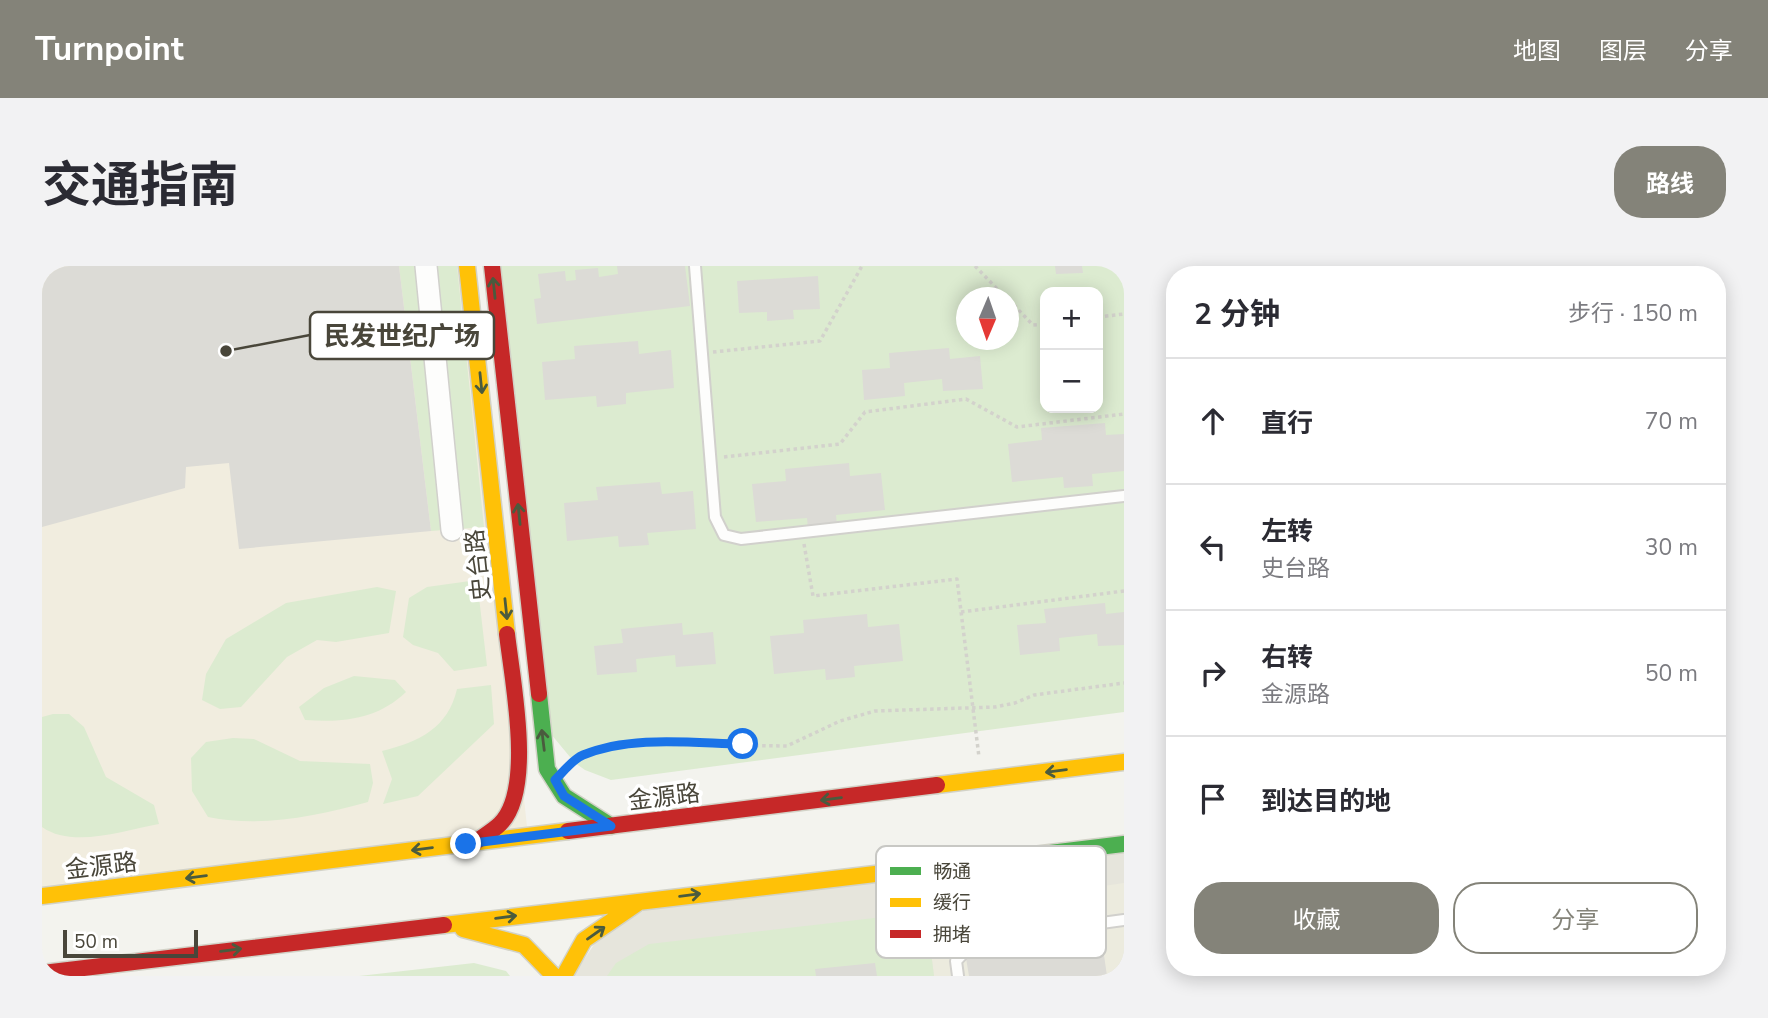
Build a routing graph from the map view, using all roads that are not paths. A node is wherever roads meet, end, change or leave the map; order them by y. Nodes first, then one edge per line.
1 (426, 266) edge
2 (467, 266) edge
3 (492, 266) edge
4 (695, 266) edge
5 (1124, 496) edge
6 (452, 530) dead end
7 (1124, 762) edge
8 (611, 826) junction
9 (474, 843) junction
10 (1124, 844) edge
11 (1106, 846) edge
12 (876, 873) edge
13 (42, 896) edge
14 (640, 901) junction
15 (1124, 920) edge
16 (1106, 922) edge
17 (445, 924) junction
18 (959, 958) edge
19 (42, 973) edge
20 (554, 976) edge
21 (564, 976) edge
22 (958, 976) edge

1 - 6 street
2 -> 9 main road, 史台路
8 -> 3 main road, 史台路
4 - 5 lane
7 -> 8 main road, 金源路
8 - 9 main road, 金源路
9 -> 13 main road, 金源路
11 -> 10 main road
14 -> 12 main road
17 -> 14 main road
21 -> 14 main road
15 - 16 lane
19 -> 17 main road
17 - 20 main road
18 - 22 lane

